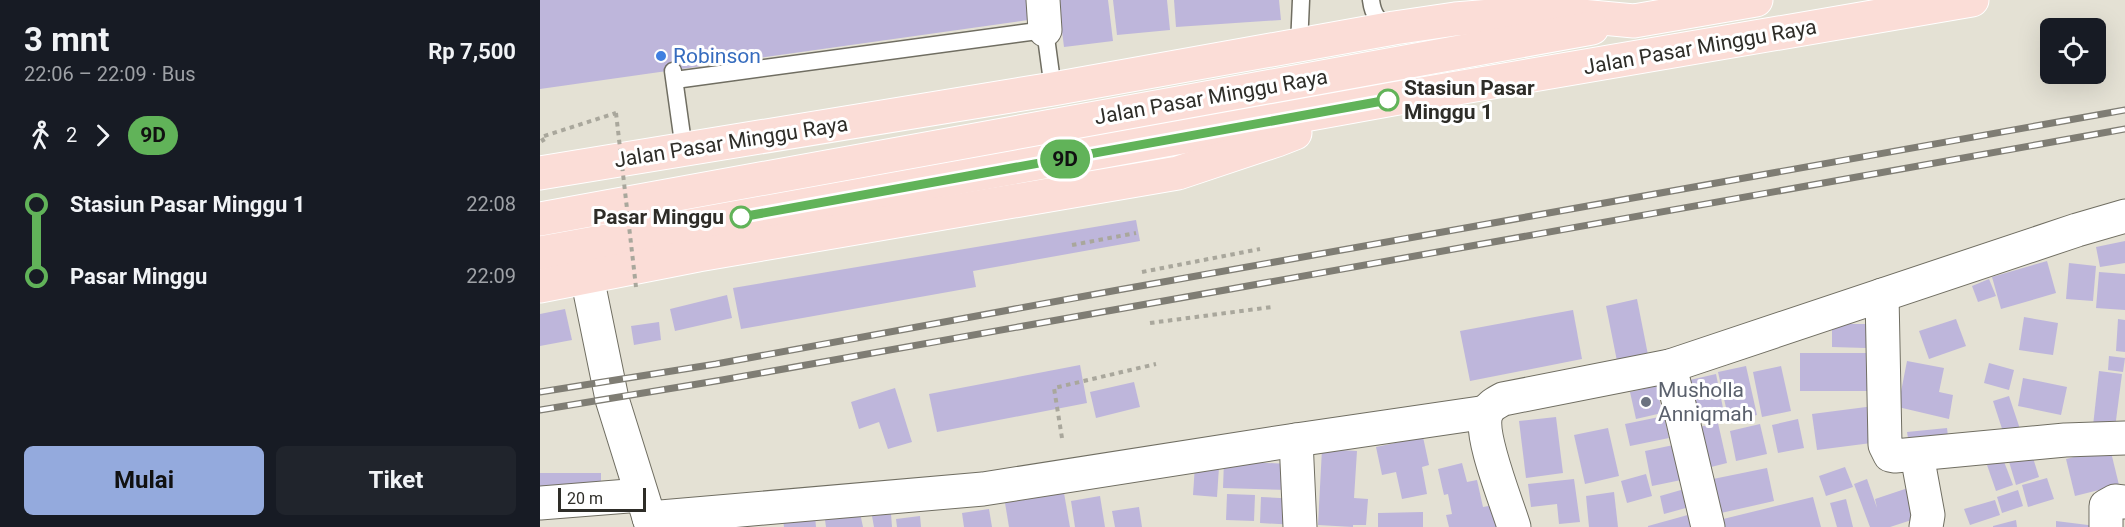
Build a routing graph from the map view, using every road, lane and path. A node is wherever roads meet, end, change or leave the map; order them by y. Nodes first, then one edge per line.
1 (1301, 0) edge
2 (1756, 0) edge
3 (1972, 0) edge
4 (1562, 7) edge
5 (1452, 10) edge
6 (1379, 12) edge
7 (1044, 15) edge
8 (1634, 21) junction
9 (1300, 34) junction
10 (1053, 89) junction
11 (1357, 106) junction
12 (541, 137) edge
13 (684, 150) junction
14 (540, 173) edge
15 (2125, 216) edge
16 (540, 219) edge
17 (1136, 234) dead end
18 (1071, 245) dead end
19 (1260, 249) dead end
20 (540, 253) edge
21 (1142, 272) dead end
22 (587, 277) junction
23 (540, 286) edge
24 (636, 287) dead end
25 (1882, 295) junction
26 (1272, 307) dead end
27 (1150, 323) dead end
28 (1156, 364) dead end
29 (1670, 366) junction
30 (1487, 412) junction
31 (1062, 438) dead end
32 (2125, 438) edge
33 (1296, 440) junction
34 (1917, 454) junction
35 (540, 503) edge
36 (647, 513) edge
37 (1300, 527) edge
38 (1514, 527) edge
39 (1708, 527) edge
40 (1926, 527) edge

1 - 9 lane
2 - 8 main road, Jalan Pasar Minggu Raya
3 - 11 main road, Jalan Pasar Minggu Raya
4 - 5 main road, Jalan Pasar Minggu Raya
4 - 8 main road, Jalan Pasar Minggu Raya
5 - 6 main road, Jalan Pasar Minggu Raya
6 - 9 main road, Jalan Pasar Minggu Raya
7 - 10 lane
7 - 13 lane
8 - 16 main road, Jalan Pasar Minggu Raya
9 - 10 main road, Jalan Pasar Minggu Raya
10 - 13 main road, Jalan Pasar Minggu Raya
11 - 20 main road, Jalan Pasar Minggu Raya
11 - 22 main road, Jalan Pasar Minggu Raya
12 - 24 path, bridge
13 - 14 main road, Jalan Pasar Minggu Raya
15 - 25 street
17 - 18 path
19 - 21 path
22 - 23 main road, Jalan Pasar Minggu Raya
22 - 36 street
25 - 29 street
25 - 34 street
26 - 27 path
28 - 31 path
29 - 30 street
29 - 39 street
30 - 33 street
30 - 38 street
32 - 34 street
33 - 36 street
33 - 37 street
34 - 40 street
35 - 36 street

